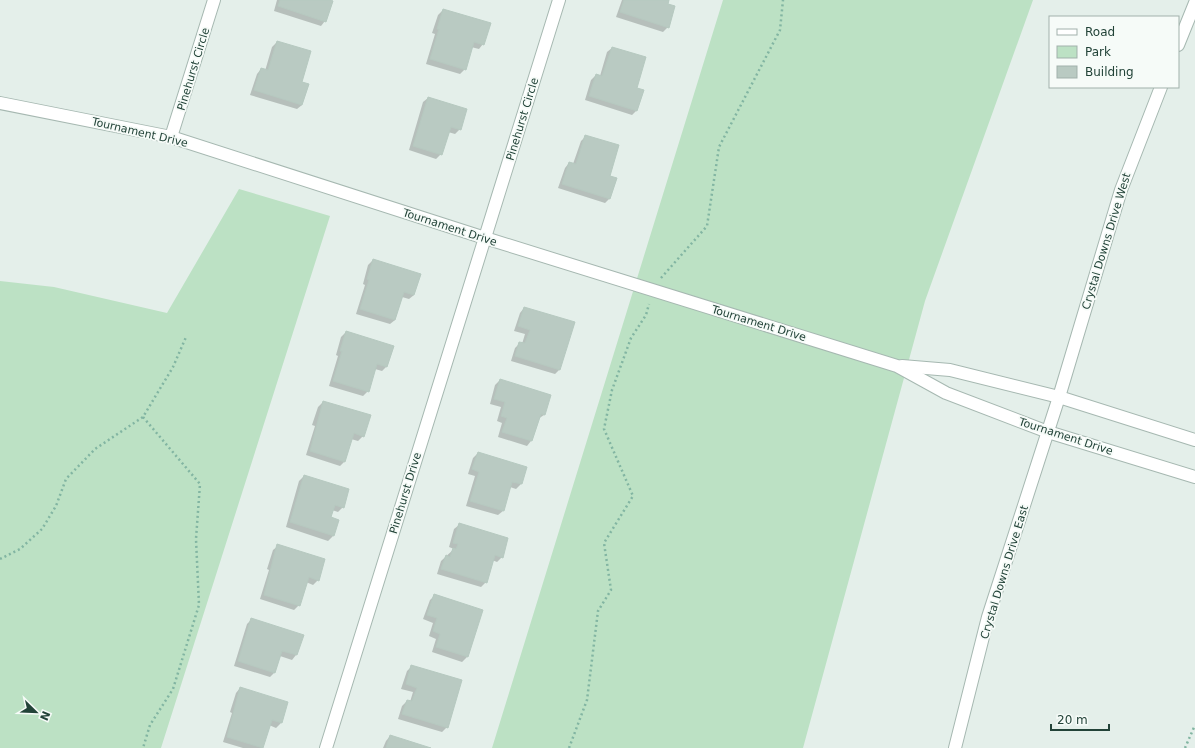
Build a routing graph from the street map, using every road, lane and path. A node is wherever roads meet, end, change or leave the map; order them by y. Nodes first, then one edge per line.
1 (214, 0) edge
2 (560, 0) edge
3 (783, 0) edge
4 (1195, 3) edge
5 (1179, 43) edge
6 (1161, 88) edge
7 (0, 103) edge
8 (171, 137) junction
9 (485, 238) junction
10 (654, 291) junction
11 (186, 337) dead end
12 (896, 366) junction
13 (1059, 397) junction
14 (143, 417) junction
15 (1048, 432) junction
16 (1195, 440) edge
17 (1195, 477) edge
18 (0, 559) edge
19 (1195, 725) edge
20 (143, 748) edge
21 (326, 748) edge
22 (569, 748) edge
23 (955, 748) edge
24 (1185, 748) edge

1 - 8 street, Pinehurst Circle
2 - 9 street, Pinehurst Circle
3 - 10 path
4 - 5 street
6 - 13 street, Crystal Downs Drive West
7 - 8 street, Tournament Drive
8 - 9 street, Tournament Drive
9 - 10 street, Tournament Drive
9 - 21 street, Pinehurst Drive
10 - 12 street, Tournament Drive
10 - 22 path
11 - 14 path
12 - 13 street, Tournament Drive
12 - 15 street, Tournament Drive
13 - 15 street, Crystal Downs Drive East
13 - 16 street, Tournament Drive
14 - 18 path
14 - 20 path
15 - 17 street, Tournament Drive
15 - 23 street, Crystal Downs Drive East
19 - 24 path

